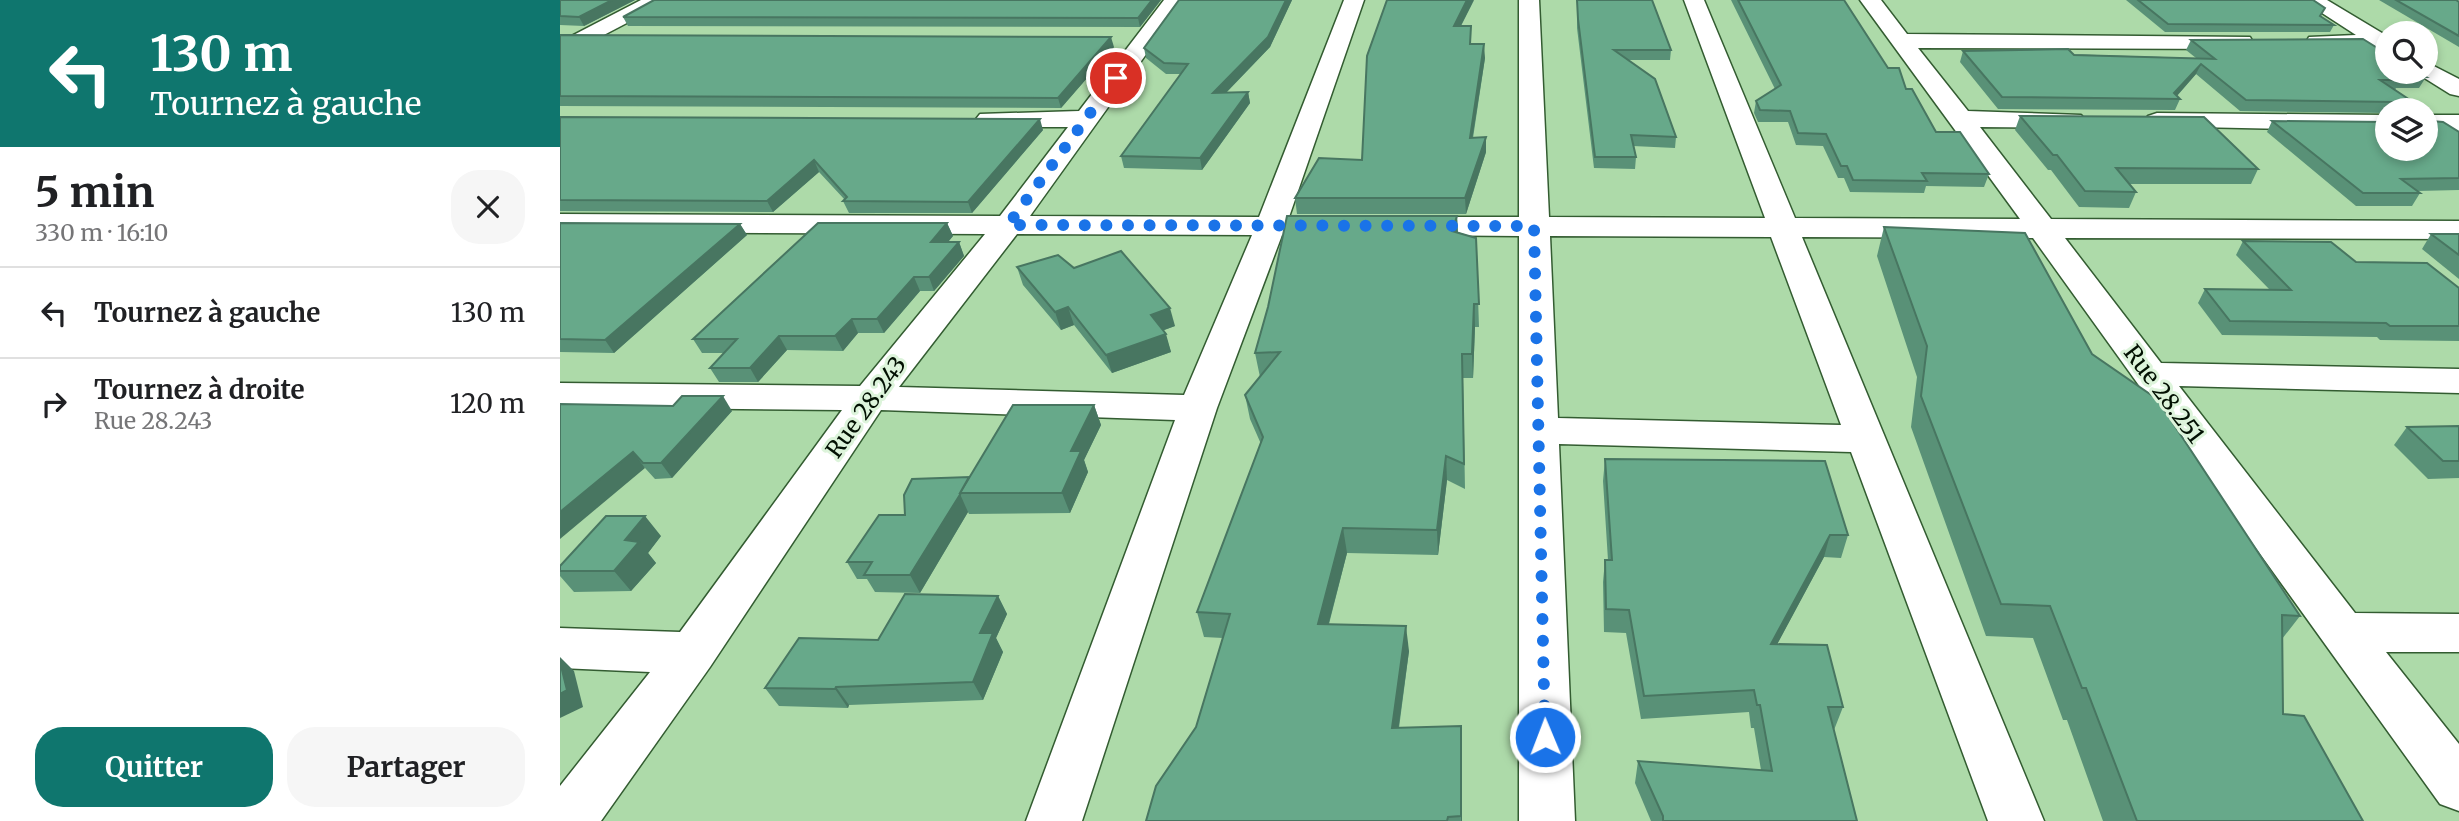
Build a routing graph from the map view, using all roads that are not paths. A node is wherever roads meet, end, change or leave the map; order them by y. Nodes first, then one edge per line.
1 (656, 0) edge
2 (1175, 0) edge
3 (1354, 0) edge
4 (1529, 0) edge
5 (1694, 0) edge
6 (1870, 0) edge
7 (2312, 0) edge
8 (589, 35) junction
9 (560, 36) edge
10 (631, 36) edge
11 (2375, 38) edge
12 (1901, 41) junction
13 (2258, 41) edge
14 (2299, 42) edge
15 (2375, 43) edge
16 (560, 51) edge
17 (2438, 76) edge
18 (2459, 89) edge
19 (961, 119) edge
20 (1086, 119) junction
21 (1962, 119) junction
22 (2099, 120) edge
23 (2127, 120) edge
24 (2375, 122) edge
25 (2438, 123) edge
26 (2459, 123) edge
27 (560, 223) edge
28 (1008, 225) junction
29 (1271, 225) junction
30 (1534, 226) junction
31 (1783, 228) junction
32 (2041, 229) junction
33 (2459, 230) edge
34 (2148, 373) junction
35 (2459, 381) edge
36 (560, 395) edge
37 (870, 398) junction
38 (1198, 408) junction
39 (1538, 430) junction
40 (1866, 439) junction
41 (2341, 632) junction
42 (2459, 633) edge
43 (560, 648) edge
44 (693, 653) junction
45 (2459, 786) edge
46 (567, 821) edge
47 (1054, 821) edge
48 (1547, 821) edge
49 (2016, 821) edge

1 - 8 street
2 - 20 street, Rue 28.243
3 - 29 street
4 - 30 street
5 - 31 street
6 - 12 street, Rue 28.251
7 - 11 street
8 - 9 street
8 - 10 street
8 - 16 street
12 - 13 street
12 - 21 street, Rue 28.251
14 - 15 street
17 - 18 street
19 - 20 street
20 - 28 street, Rue 28.243
21 - 22 street
21 - 32 street, Rue 28.251
23 - 24 street
25 - 26 street
27 - 28 street
28 - 29 street
28 - 37 street, Rue 28.243
29 - 30 street
29 - 38 street
30 - 31 street
30 - 39 street
31 - 32 street
31 - 40 street
32 - 33 street
32 - 34 street, Rue 28.251
34 - 35 street
34 - 41 street, Rue 28.251
36 - 37 street
37 - 38 street
37 - 44 street, Rue 28.243
38 - 47 street
39 - 40 street
39 - 48 street
40 - 49 street
41 - 42 street
41 - 45 street, Rue 28.251
43 - 44 street
44 - 46 street, Rue 28.243

